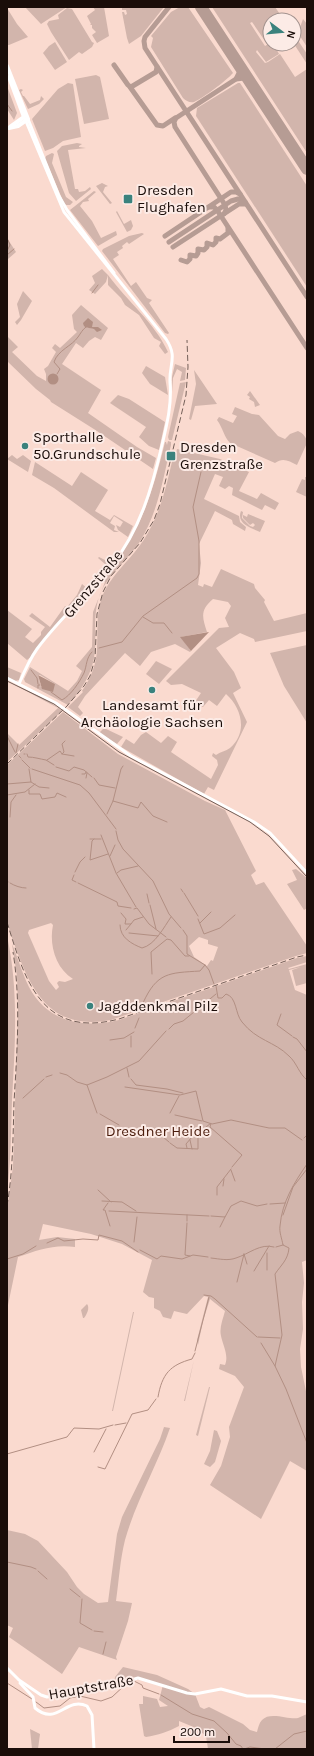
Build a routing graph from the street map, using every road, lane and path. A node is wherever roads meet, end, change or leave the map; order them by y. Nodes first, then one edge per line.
1 (7, 66) edge
2 (7, 73) edge
3 (26, 118) junction
4 (8, 129) edge
5 (7, 678) edge
6 (19, 684) junction
7 (307, 873) edge
8 (7, 1668) edge
9 (19, 1680) junction
10 (307, 1702) edge
11 (94, 1749) edge

1 - 3 main road
2 - 3 main road
3 - 4 main road
3 - 6 main road, Grenzstraße
5 - 6 main road
6 - 7 main road
8 - 9 main road, Hauptstraße
9 - 10 main road, Hauptstraße
9 - 11 main road, Hauptstraße

